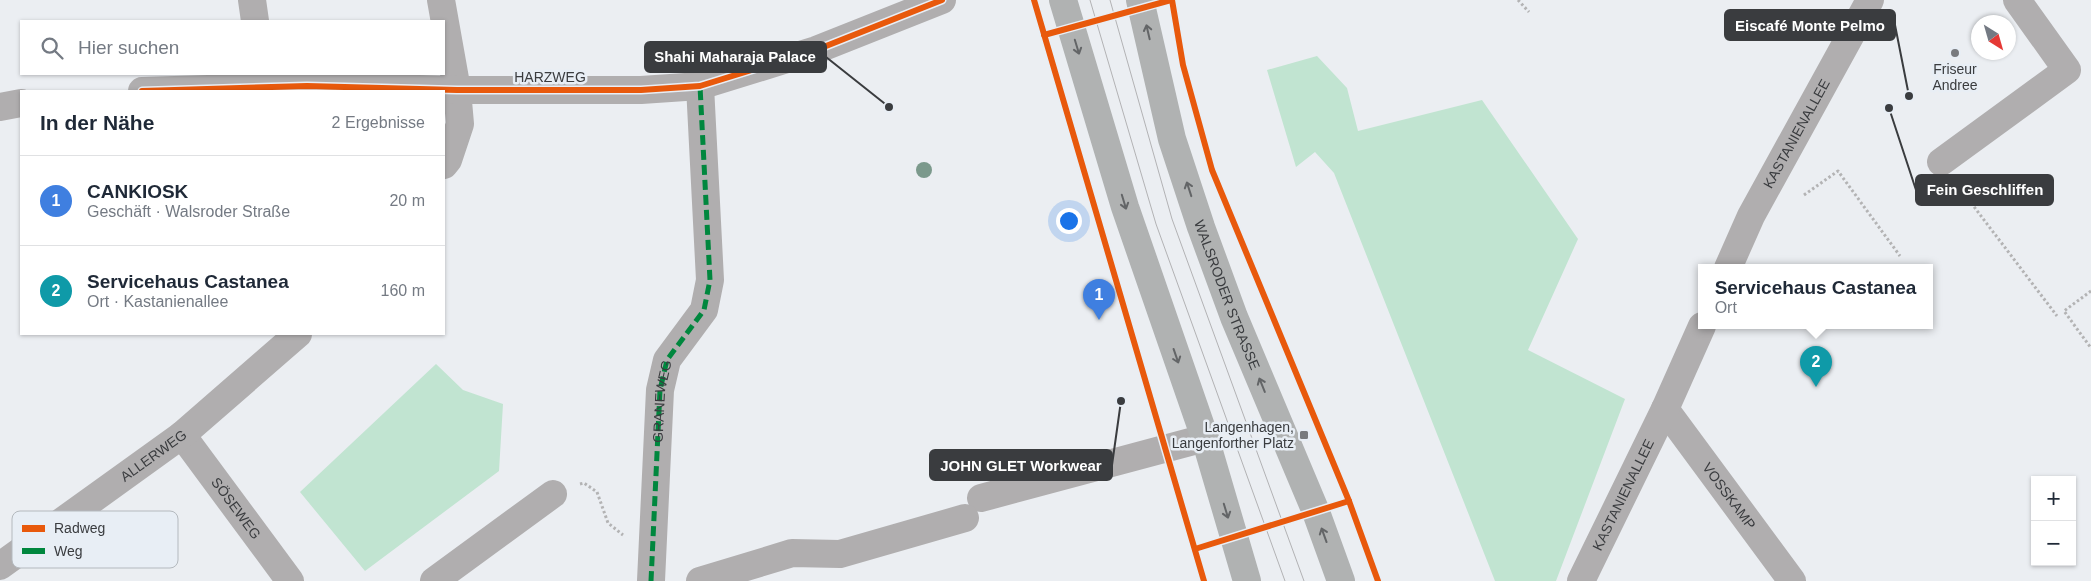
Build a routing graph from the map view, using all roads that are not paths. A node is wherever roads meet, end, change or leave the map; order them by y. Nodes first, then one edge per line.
1 (252, 0) edge
2 (441, 0) edge
3 (942, 0) edge
4 (1063, 0) edge
5 (1140, 0) edge
6 (1870, 0) edge
7 (2017, 0) edge
8 (255, 20) edge
9 (445, 20) edge
10 (445, 22) edge
11 (262, 80) edge
12 (700, 86) junction
13 (153, 90) edge
14 (457, 90) junction
15 (20, 103) edge
16 (0, 106) edge
17 (1941, 162) road end
18 (445, 164) edge
19 (1730, 264) edge
20 (1701, 329) edge
21 (297, 335) edge
22 (1665, 409) junction
23 (182, 435) junction
24 (1205, 438) junction
25 (553, 494) dead end
26 (76, 511) edge
27 (12, 557) edge
28 (0, 566) edge
29 (290, 581) edge
30 (434, 581) edge
31 (651, 581) edge
32 (700, 581) edge
33 (1247, 581) edge
34 (1341, 581) edge
35 (1581, 581) edge
36 (1792, 581) edge

1 - 8 street
2 - 9 street
3 - 12 street, HARZWEG
4 -> 24 main road
34 -> 5 main road, WALSRODER STRASSE
6 - 19 street, KASTANIENALLEE
7 - 17 street
10 - 14 street
11 - 13 street, HARZWEG
11 - 14 street, HARZWEG
12 - 14 street, HARZWEG
12 - 31 street, GRANEWEG
14 - 18 street
15 - 16 street
20 - 22 street, KASTANIENALLEE
21 - 23 street, ALLERWEG
22 - 35 street, KASTANIENALLEE
22 - 36 street, VOSSKAMP
23 - 26 street, ALLERWEG
23 - 29 street, SÖSEWEG
24 - 32 street
24 -> 33 main road
25 - 30 street
27 - 28 street, ALLERWEG

